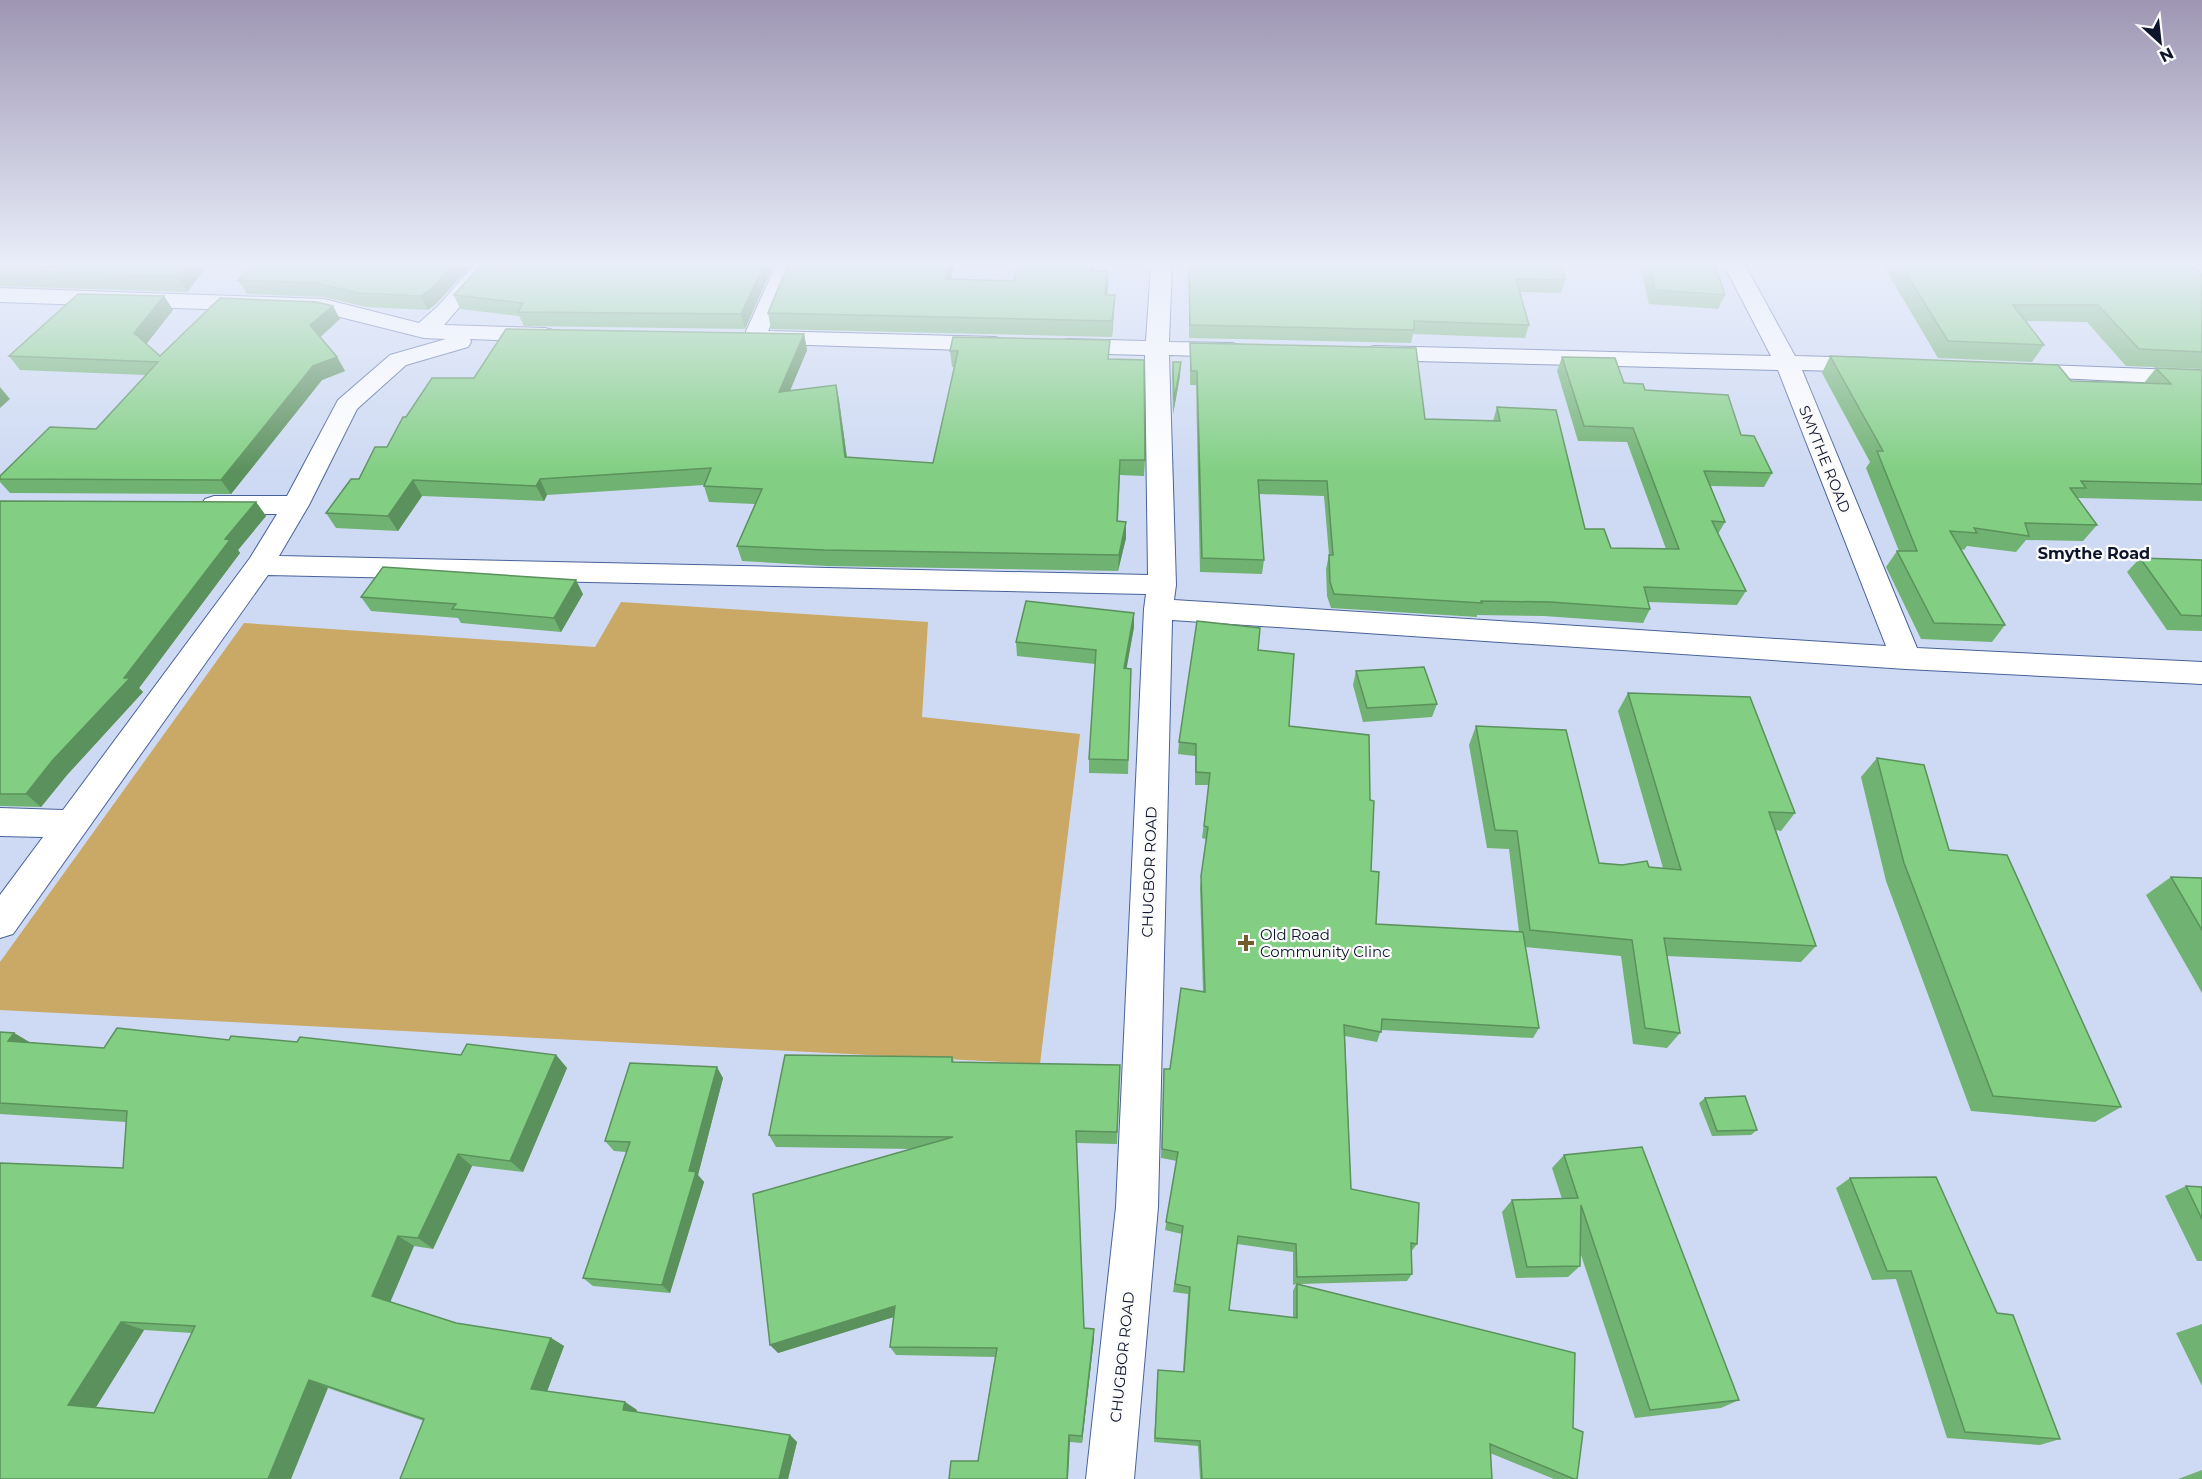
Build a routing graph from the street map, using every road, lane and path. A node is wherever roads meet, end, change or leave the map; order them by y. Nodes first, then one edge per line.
1 (490, 334) joint
2 (745, 334) edge
3 (1158, 334) edge
4 (1772, 334) edge
5 (571, 336) edge
6 (1015, 345) edge
7 (1050, 346) edge
8 (1157, 349) junction
9 (1252, 350) edge
10 (1347, 352) edge
11 (1786, 361) junction
12 (1893, 366) edge
13 (2000, 370) edge
14 (2202, 378) edge
15 (189, 505) edge
16 (296, 505) junction
17 (260, 565) junction
18 (1160, 597) junction
19 (1906, 658) junction
20 (2202, 673) edge
21 (0, 822) edge
22 (73, 824) junction
23 (0, 923) edge
24 (1110, 1479) edge

1 - 5 street
1 - 16 street
2 - 6 street
3 - 8 street, CHUGBOR ROAD
4 - 11 street, SMYTHE ROAD
7 - 8 street
8 - 9 street
8 - 18 street, CHUGBOR ROAD
10 - 11 street
11 - 12 street
11 - 19 street, SMYTHE ROAD
13 - 14 street
15 - 16 street
16 - 17 street
17 - 18 street
17 - 22 street
18 - 19 street
18 - 24 street, CHUGBOR ROAD
19 - 20 street
21 - 22 street
22 - 23 street

